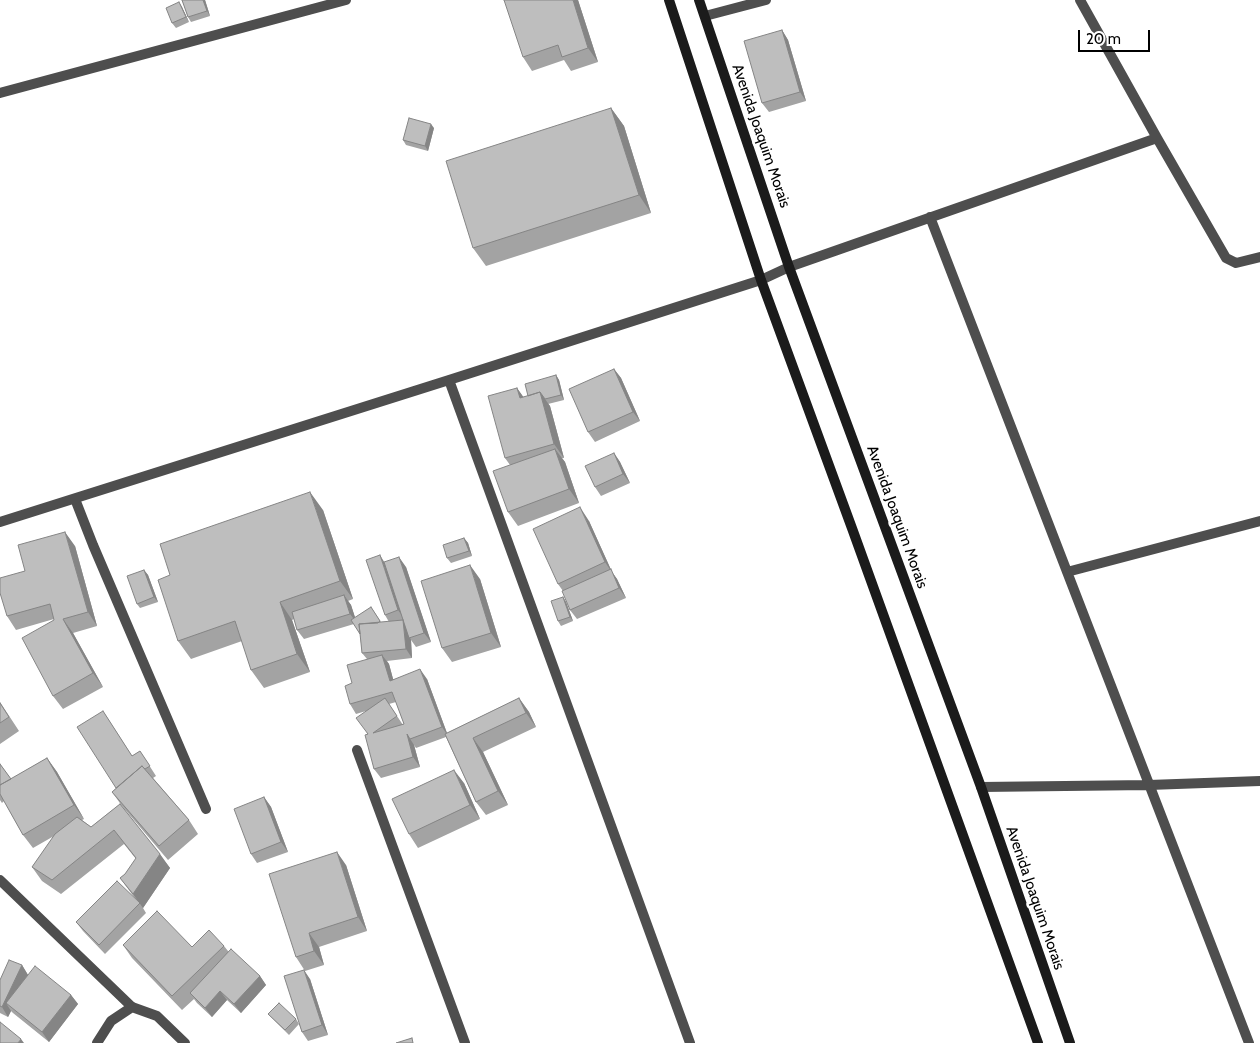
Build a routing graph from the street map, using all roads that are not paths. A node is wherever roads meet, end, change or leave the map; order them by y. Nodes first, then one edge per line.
1 (346, 0) edge
2 (669, 0) edge
3 (699, 0) edge
4 (766, 0) edge
5 (1080, 0) edge
6 (705, 16) junction
7 (0, 93) edge
8 (1157, 138) junction
9 (930, 218) junction
10 (1260, 257) edge
11 (789, 267) junction
12 (761, 280) junction
13 (449, 380) junction
14 (75, 499) junction
15 (1260, 521) edge
16 (0, 522) edge
17 (1067, 572) junction
18 (357, 750) dead end
19 (1260, 781) edge
20 (1149, 785) junction
21 (981, 787) junction
22 (206, 809) dead end
23 (0, 880) edge
24 (132, 1008) junction
25 (97, 1043) edge
26 (184, 1043) edge
27 (465, 1043) edge
28 (690, 1043) edge
29 (1038, 1043) edge
30 (1070, 1043) edge
31 (1249, 1043) edge

1 - 7 street
2 - 12 street
3 - 6 street, Avenida Joaquim Morais
4 - 6 street
5 - 8 street
6 - 11 street, Avenida Joaquim Morais
8 - 9 street
8 - 10 street
9 - 11 street
9 - 17 street
11 - 12 street
11 - 21 street, Avenida Joaquim Morais
12 - 13 street
12 - 29 street
13 - 14 street
13 - 28 street
14 - 16 street
14 - 22 street
15 - 17 street
17 - 20 street
18 - 27 street
19 - 20 street
20 - 21 street
20 - 31 street
21 - 30 street, Avenida Joaquim Morais
23 - 24 street
24 - 25 street
24 - 26 street

